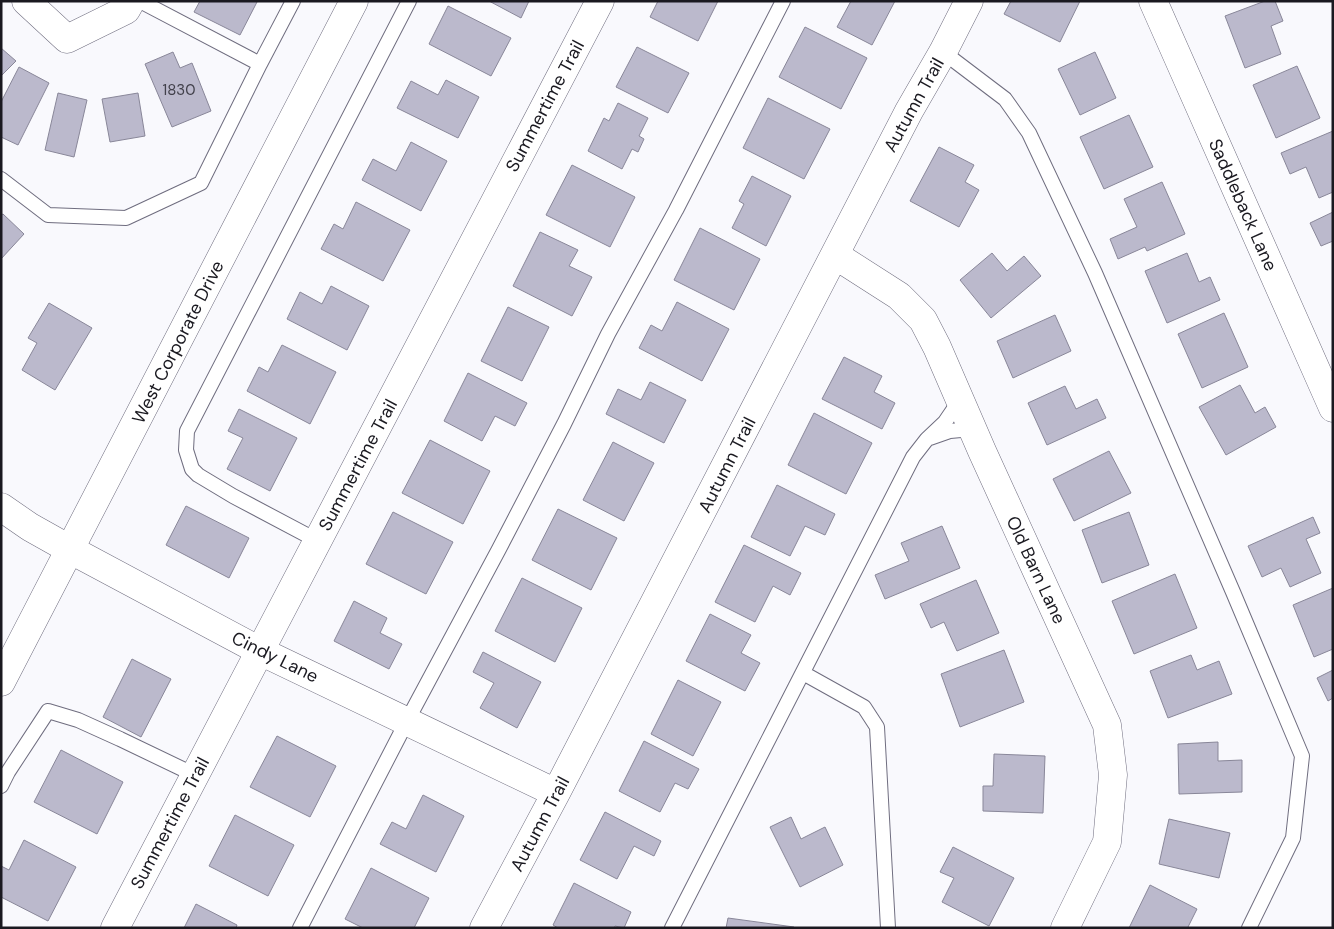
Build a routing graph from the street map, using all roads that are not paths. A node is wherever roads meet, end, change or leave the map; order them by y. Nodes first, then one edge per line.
1 (26, 1) edge
2 (131, 1) edge
3 (140, 1) edge
4 (293, 1) edge
5 (354, 1) edge
6 (409, 1) edge
7 (600, 1) edge
8 (783, 1) edge
9 (969, 1) edge
10 (1153, 1) edge
11 (943, 52) junction
12 (260, 64) junction
13 (1, 179) edge
14 (835, 255) junction
15 (960, 400) junction
16 (1333, 408) edge
17 (972, 429) junction
18 (927, 439) junction
19 (1, 507) edge
20 (318, 541) junction
21 (71, 550) junction
22 (260, 651) junction
23 (803, 673) junction
24 (1, 682) edge
25 (407, 721) junction
26 (195, 775) junction
27 (1, 786) edge
28 (556, 793) junction
29 (116, 928) edge
30 (300, 928) edge
31 (484, 928) edge
32 (672, 928) edge
33 (888, 928) edge
34 (1065, 928) edge
35 (1249, 928) edge

1 - 2 street
3 - 12 lane
4 - 12 lane
5 - 21 street, West Corporate Drive
6 - 20 lane
7 - 20 street, Summertime Trail
8 - 25 lane
9 - 11 street, Autumn Trail
10 - 16 street, Saddleback Lane
11 - 14 street, Autumn Trail
11 - 35 lane
12 - 13 lane
14 - 15 street, Old Barn Lane
14 - 28 street, Autumn Trail
15 - 17 street, Old Barn Lane
15 - 18 lane
17 - 18 lane
17 - 34 street, Old Barn Lane
18 - 23 lane
19 - 21 street, Cindy Lane
20 - 22 street, Summertime Trail
21 - 22 street, Cindy Lane
21 - 24 street, West Corporate Drive
22 - 25 street, Cindy Lane
22 - 26 street, Summertime Trail
23 - 32 lane
23 - 33 lane
25 - 28 street, Cindy Lane
25 - 30 lane
26 - 27 lane
26 - 29 street, Summertime Trail
28 - 31 street, Autumn Trail

